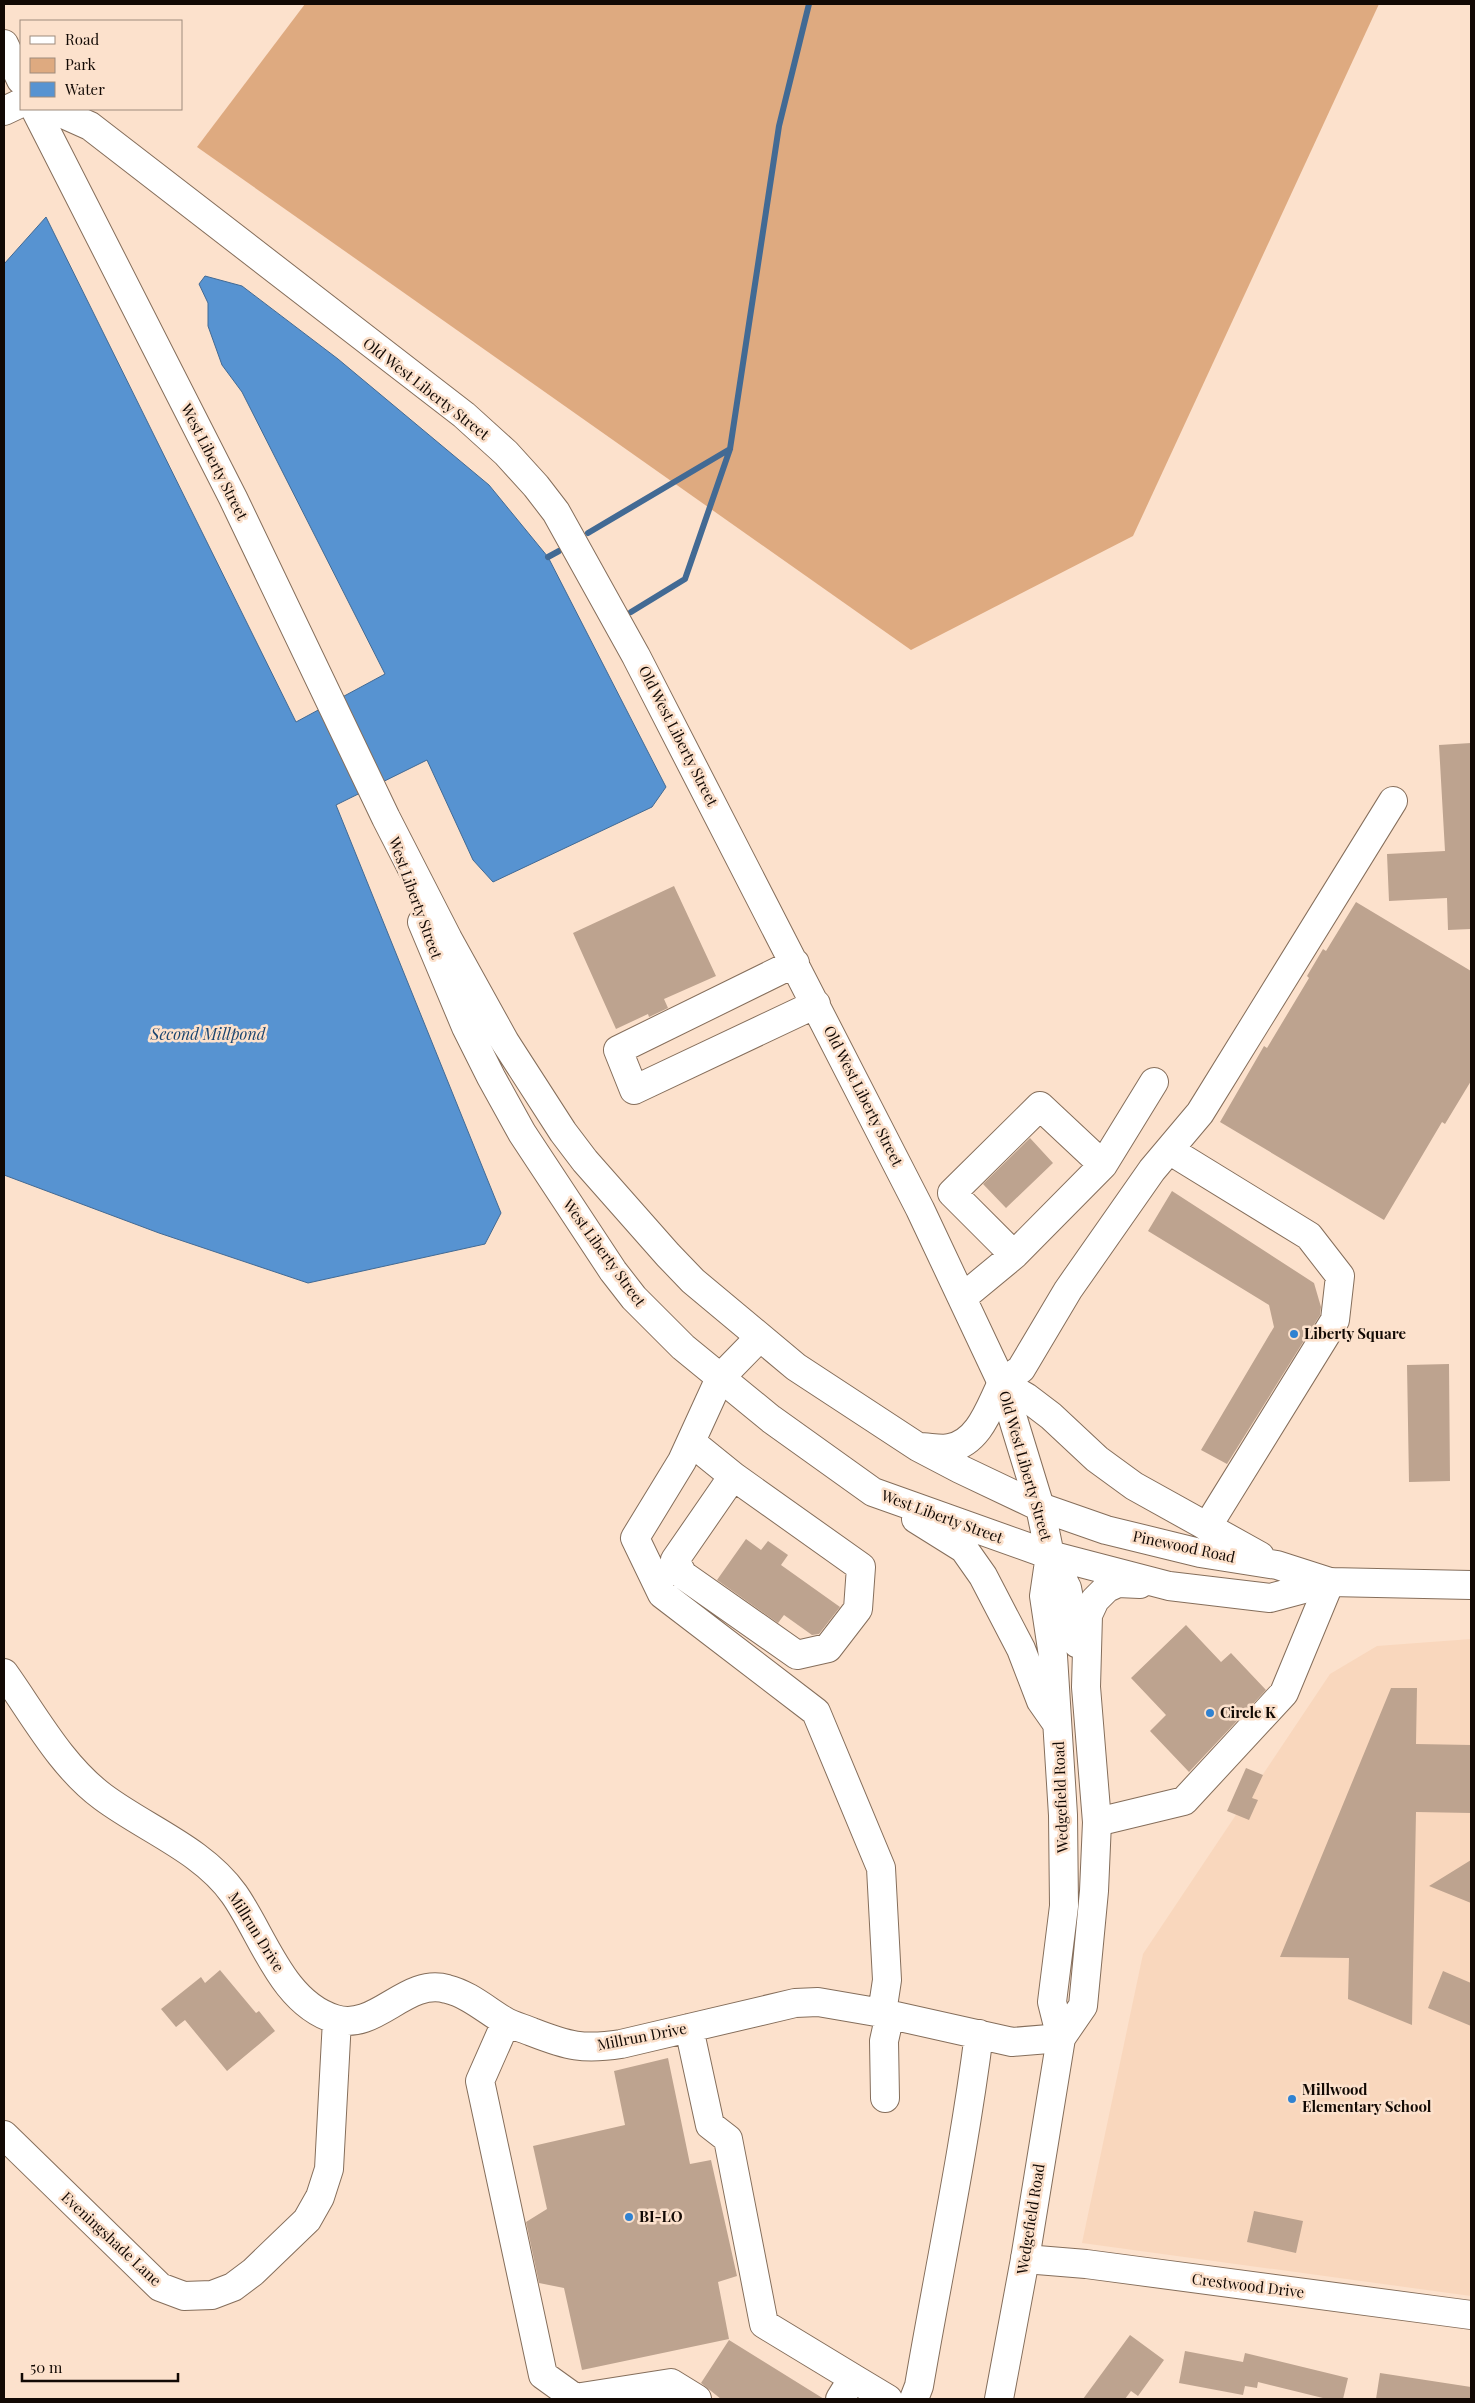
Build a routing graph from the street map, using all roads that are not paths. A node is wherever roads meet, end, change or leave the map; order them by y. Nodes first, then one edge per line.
1 (4, 44) edge
2 (20, 78) edge
3 (20, 103) edge
4 (36, 110) edge
5 (54, 110) edge
6 (4, 111) edge
7 (1393, 801) dead end
8 (386, 818) junction
9 (795, 963) junction
10 (816, 1004) junction
11 (1154, 1082) dead end
12 (1169, 1150) junction
13 (1103, 1165) junction
14 (952, 1193) junction
15 (920, 1209) junction
16 (1014, 1256) junction
17 (962, 1298) junction
18 (759, 1338) junction
19 (720, 1378) junction
20 (1002, 1383) junction
21 (691, 1442) junction
22 (918, 1447) junction
23 (733, 1476) junction
24 (873, 1492) junction
25 (1040, 1507) junction
26 (1207, 1526) junction
27 (1050, 1555) junction
28 (1277, 1565) junction
29 (1330, 1582) junction
30 (697, 1585) junction
31 (1169, 1586) junction
32 (1471, 1586) edge
33 (678, 1607) junction
34 (779, 1643) junction
35 (758, 1668) junction
36 (4, 1673) edge
37 (1086, 1687) junction
38 (1059, 1726) junction
39 (1097, 1822) junction
40 (886, 2014) junction
41 (337, 2020) junction
42 (506, 2022) junction
43 (689, 2028) junction
44 (979, 2034) junction
45 (1060, 2038) junction
46 (885, 2098) dead end
47 (4, 2134) edge
48 (1025, 2259) junction
49 (1471, 2314) edge
50 (846, 2389) edge
51 (697, 2399) edge
52 (888, 2399) edge
53 (914, 2399) edge
54 (999, 2399) edge

1 - 2 main road
3 - 6 main road
4 - 8 main road, West Liberty Street
5 - 9 main road, Old West Liberty Street
7 - 12 main road
8 - 18 main road, West Liberty Street
8 - 19 main road, West Liberty Street
9 - 10 main road, Old West Liberty Street
9 - 10 main road
10 - 15 main road, Old West Liberty Street
11 - 13 main road
12 - 20 main road
12 - 26 main road
13 - 14 main road
13 - 16 main road
14 - 15 main road
14 - 16 main road
15 - 17 main road, Old West Liberty Street
16 - 17 main road
17 - 20 main road, Old West Liberty Street
18 - 19 main road
18 - 22 main road, West Liberty Street
19 - 21 main road
19 - 24 main road, West Liberty Street
20 - 22 main road
20 - 25 main road, Old West Liberty Street
20 - 26 main road
21 - 23 main road
21 - 33 main road
22 - 25 main road, West Liberty Street
23 - 30 main road
23 - 34 main road
24 - 27 main road, West Liberty Street
24 - 38 main road
25 - 27 main road, Old West Liberty Street
25 - 28 main road, Pinewood Road
26 - 28 main road
27 - 31 main road, Pinewood Road
27 - 37 main road
27 - 38 main road, Wedgefield Road
28 - 29 main road, Pinewood Road
29 - 31 main road, Pinewood Road
29 - 32 main road, Pinewood Road
29 - 39 main road
30 - 33 main road
30 - 34 main road
31 - 37 main road
33 - 35 main road
34 - 35 main road
35 - 40 main road
36 - 41 main road, Millrun Drive
37 - 39 main road, Wedgefield Road
38 - 45 main road, Wedgefield Road
39 - 45 main road, Wedgefield Road
40 - 43 main road, Millrun Drive
40 - 44 main road, Millrun Drive
40 - 46 main road
41 - 42 main road, Millrun Drive
41 - 47 main road, Eveningshade Lane
42 - 43 main road, Millrun Drive
42 - 51 main road
43 - 50 main road
44 - 45 main road, Millrun Drive
44 - 53 main road
45 - 48 main road, Wedgefield Road
48 - 49 main road, Crestwood Drive
48 - 54 main road, Wedgefield Road
50 - 52 main road

